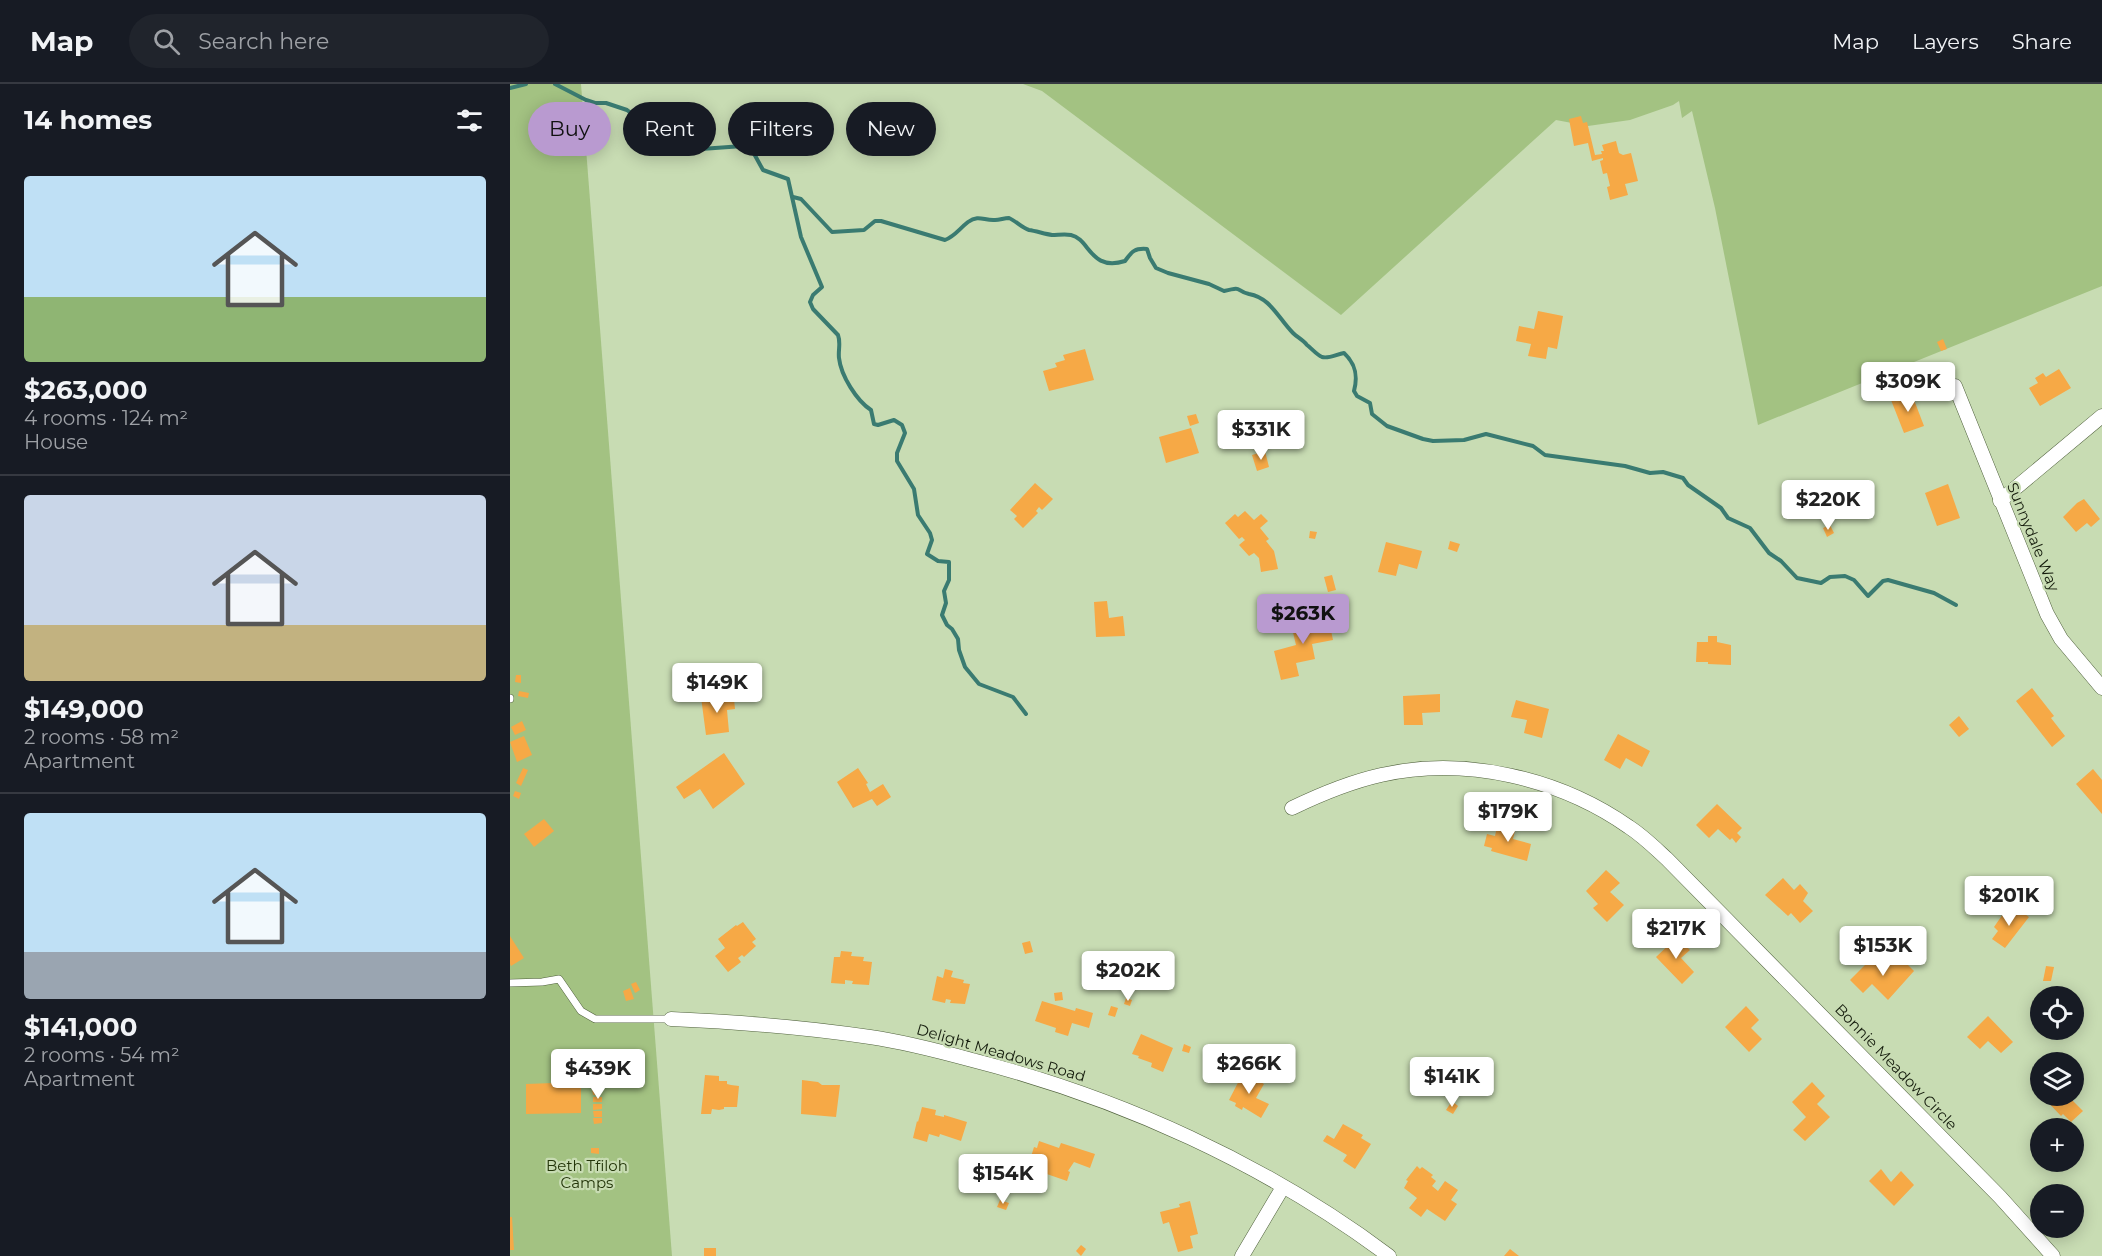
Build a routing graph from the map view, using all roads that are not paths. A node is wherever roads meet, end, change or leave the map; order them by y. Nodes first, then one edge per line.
1 (1955, 386) dead end
2 (2102, 416) edge
3 (2000, 501) junction
4 (2102, 688) edge
5 (1292, 808) dead end
6 (510, 983) edge
7 (671, 1019) joint
8 (1283, 1187) junction
9 (1242, 1256) edge
10 (1389, 1256) edge
11 (2053, 1256) edge

1 - 3 street, Sunnydale Way
2 - 3 street
3 - 4 street, Sunnydale Way
5 - 11 street, Bonnie Meadow Circle
6 - 7 lane
7 - 8 street, Delight Meadows Road
8 - 9 street
8 - 10 street, Delight Meadows Road

